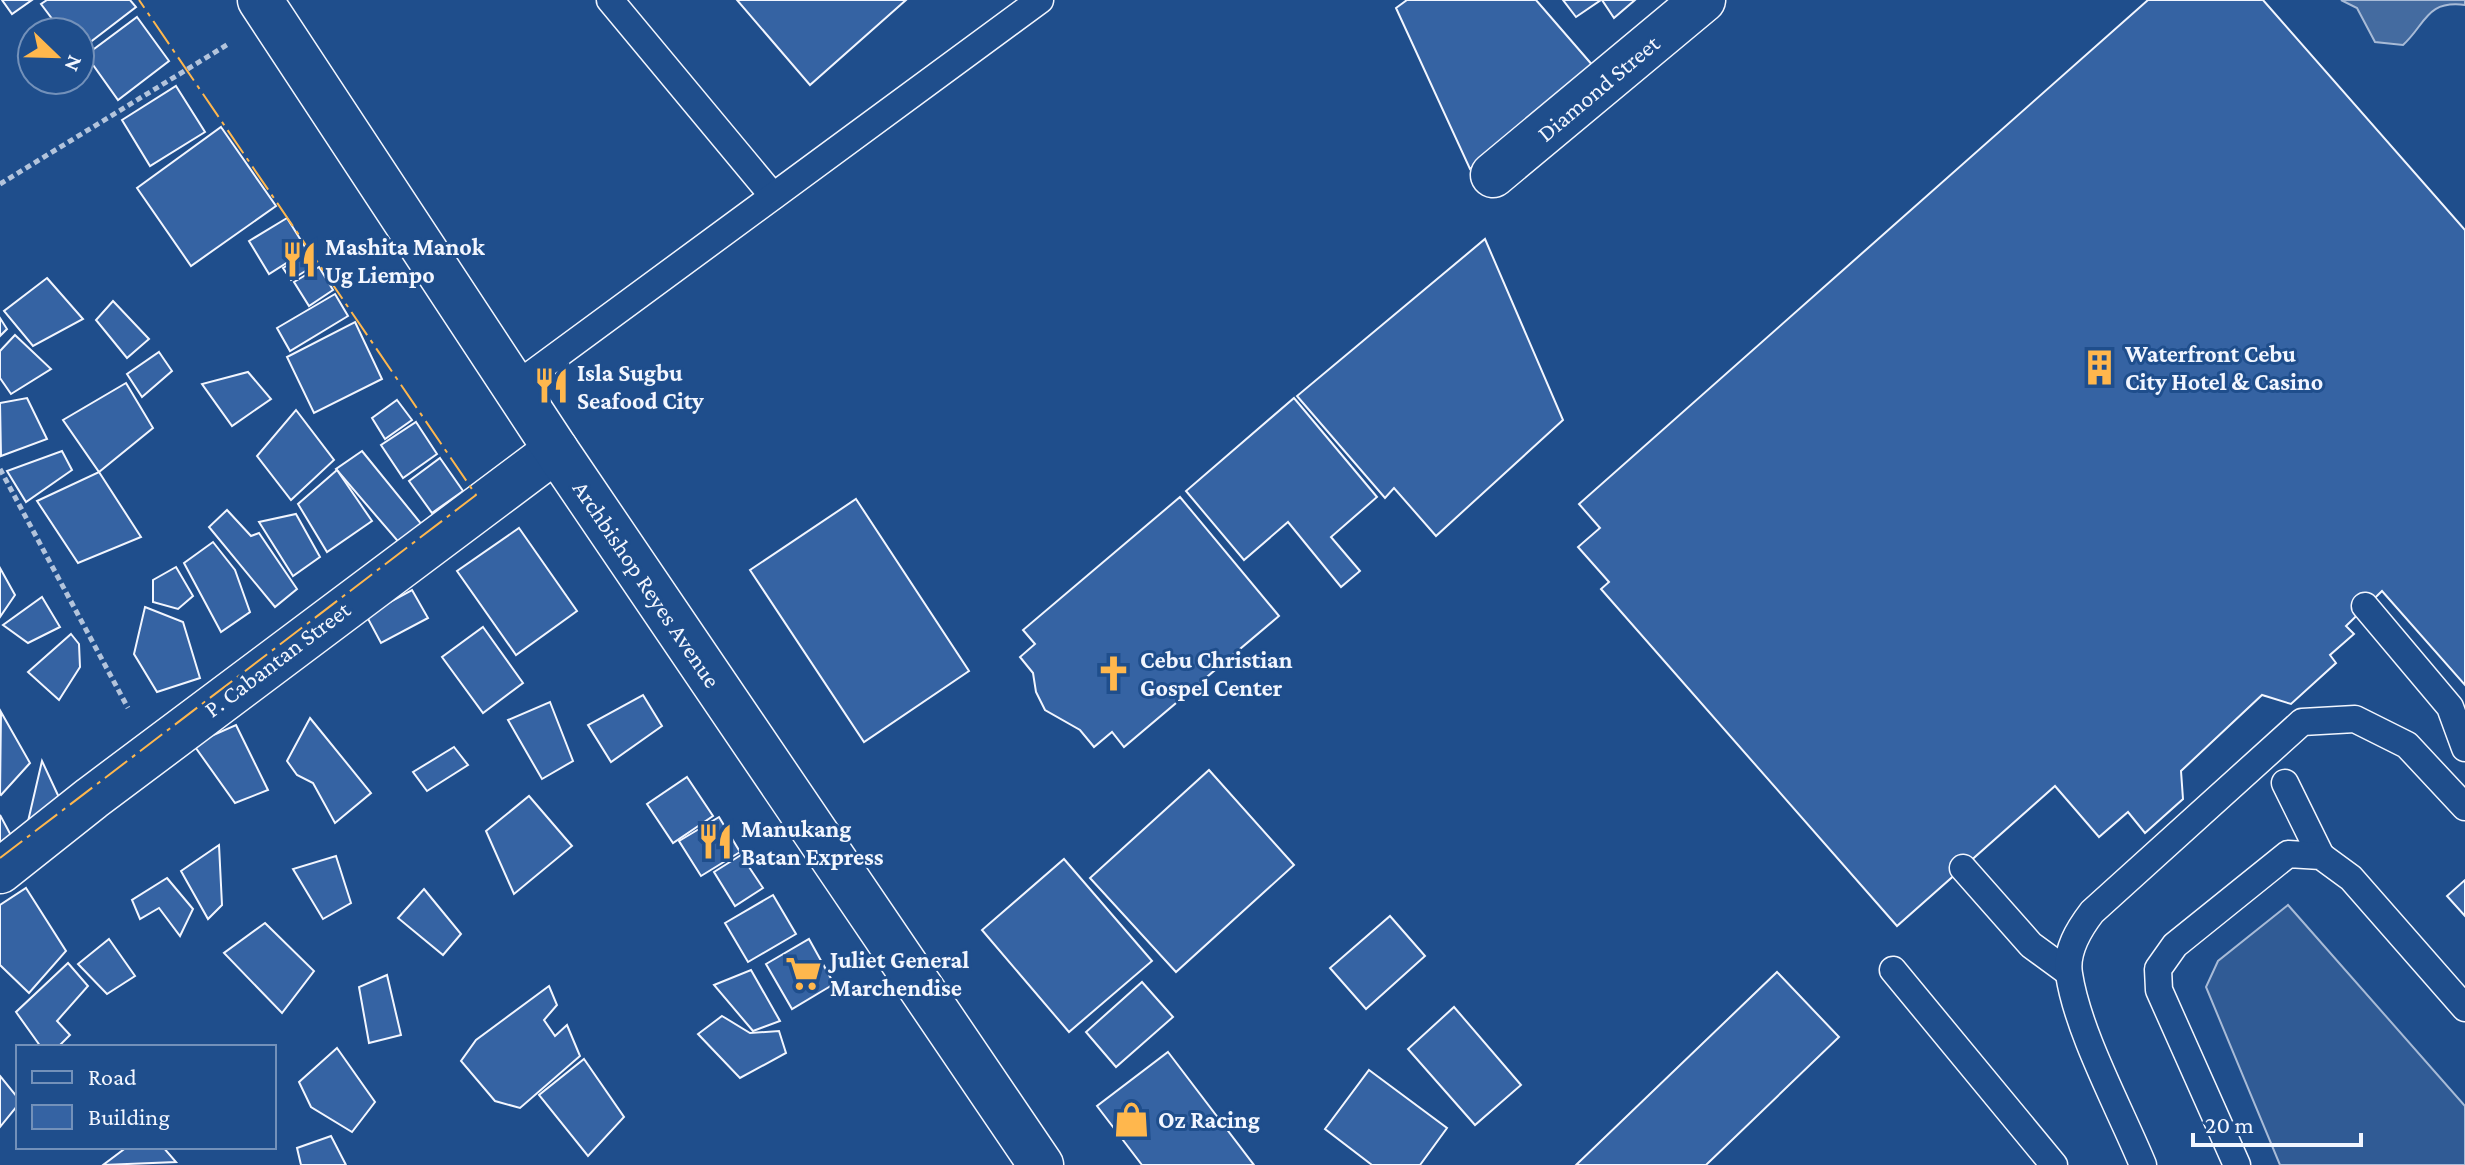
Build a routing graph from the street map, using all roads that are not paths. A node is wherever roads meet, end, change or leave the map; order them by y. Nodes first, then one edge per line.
1 (610, 0) edge
2 (1040, 0) edge
3 (1703, 0) edge
4 (266, 5) edge
5 (1493, 175) dead end
6 (773, 196) junction
7 (514, 387) junction
8 (556, 450) junction
9 (2365, 606) dead end
10 (2465, 748) edge
11 (2285, 783) dead end
12 (2465, 807) edge
13 (2321, 856) junction
14 (1963, 868) dead end
15 (0, 871) edge
16 (1893, 970) dead end
17 (2068, 972) junction
18 (2465, 1008) edge
19 (1041, 1165) edge
20 (2054, 1165) edge
21 (2143, 1165) edge
22 (2237, 1165) edge

1 - 6 lane
2 - 6 lane
3 - 5 main road, Diamond Street
4 - 7 main road, Archbishop Reyes Avenue
6 - 7 lane
7 - 8 main road, Archbishop Reyes Avenue
8 - 15 main road, P. Cabantan Street
8 - 19 main road, Archbishop Reyes Avenue
9 - 10 lane
11 - 13 lane
12 - 17 lane
13 - 18 lane
13 - 22 lane
14 - 17 lane
16 - 20 lane
17 - 21 lane

